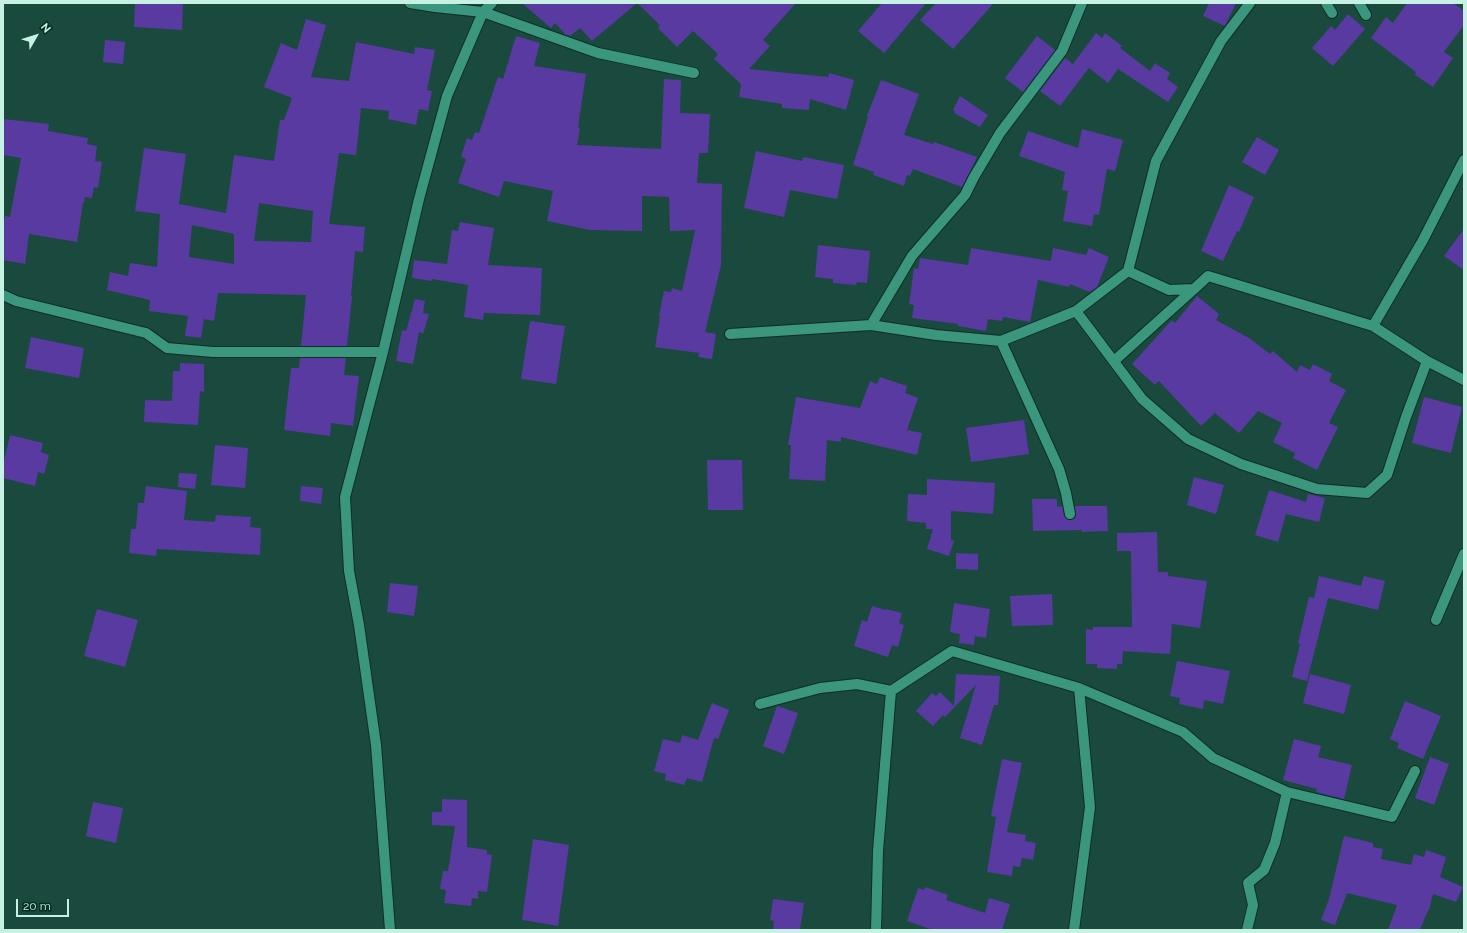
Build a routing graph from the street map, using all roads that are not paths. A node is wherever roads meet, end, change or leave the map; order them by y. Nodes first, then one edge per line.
1 (410, 3) edge
2 (492, 3) edge
3 (1082, 3) edge
4 (1250, 3) edge
5 (1326, 3) edge
6 (1359, 3) edge
7 (482, 12) junction
8 (1332, 13) dead end
9 (1366, 16) dead end
10 (694, 73) dead end
11 (1464, 160) edge
12 (1128, 271) junction
13 (1194, 289) junction
14 (3, 295) edge
15 (1076, 311) junction
16 (871, 325) junction
17 (1372, 326) junction
18 (730, 334) dead end
19 (1001, 341) junction
20 (383, 352) junction
21 (1114, 361) junction
22 (1427, 361) junction
23 (1464, 380) edge
24 (1070, 514) dead end
25 (1464, 554) edge
26 (1436, 620) dead end
27 (1079, 688) junction
28 (891, 691) junction
29 (760, 704) dead end
30 (1415, 771) dead end
31 (1287, 792) junction
32 (390, 930) edge
33 (876, 930) edge
34 (1074, 930) edge
35 (1247, 930) edge

1 - 7 street
2 - 7 street
3 - 16 street
4 - 12 street
5 - 8 street
6 - 9 street
7 - 10 street
7 - 20 street
11 - 17 street
12 - 13 street
12 - 15 street
13 - 17 street
13 - 21 street
14 - 20 street
15 - 19 street
15 - 21 street
16 - 18 street
16 - 19 street
17 - 22 street
19 - 24 street
20 - 32 street
21 - 22 street
22 - 23 street
25 - 26 street
27 - 28 street
27 - 31 street
27 - 34 street
28 - 29 street
28 - 33 street
30 - 31 street
31 - 35 street

